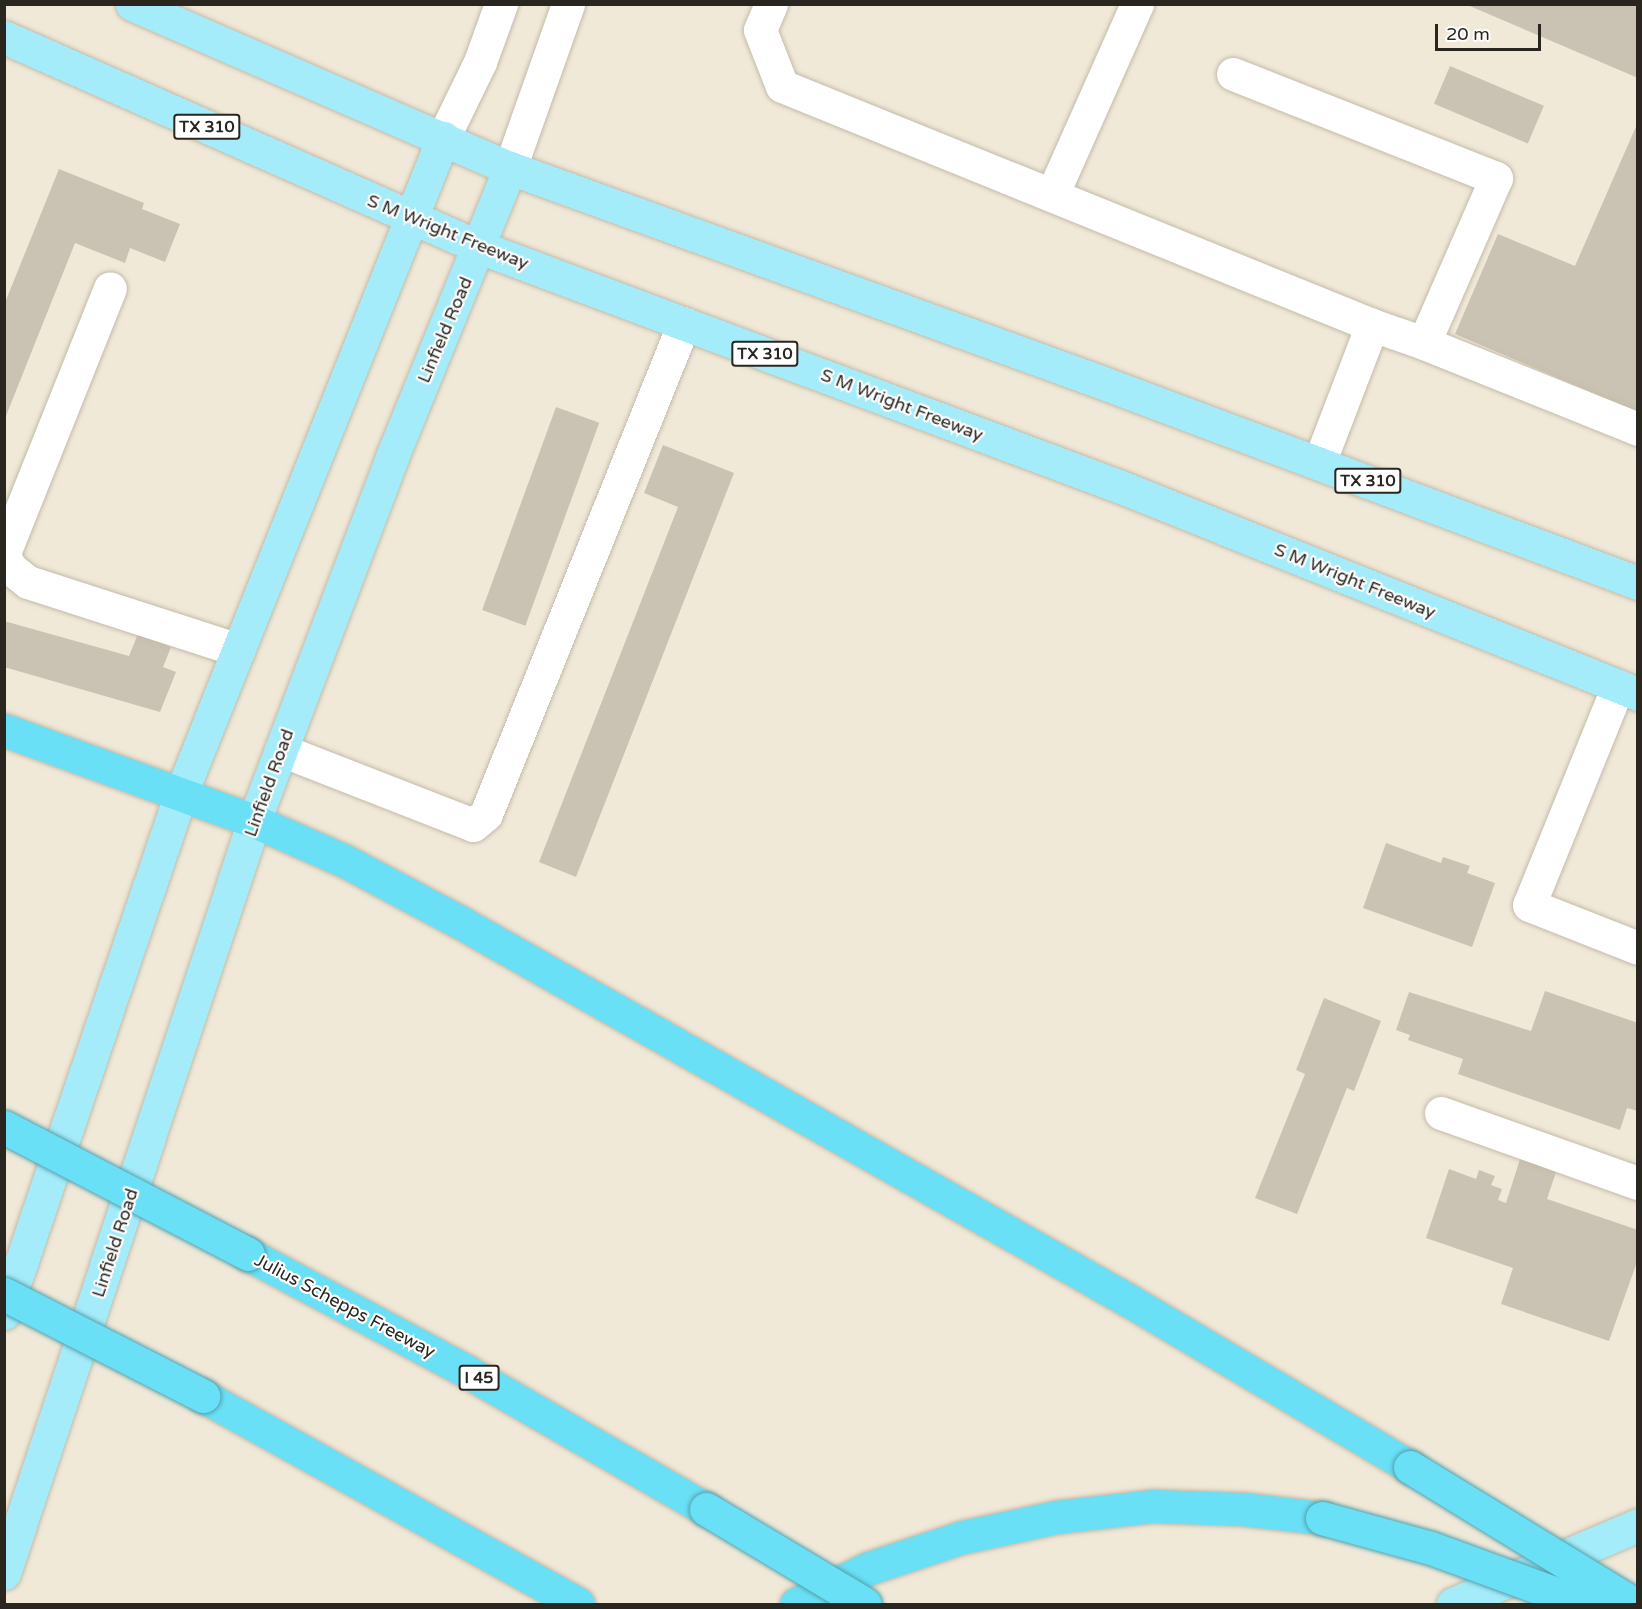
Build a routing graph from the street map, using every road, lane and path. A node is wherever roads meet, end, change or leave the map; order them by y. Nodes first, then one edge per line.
1 (132, 4) edge
2 (501, 4) edge
3 (568, 4) edge
4 (771, 4) edge
5 (1137, 4) edge
6 (4, 37) edge
7 (1233, 74) dead end
8 (443, 138) junction
9 (510, 168) junction
10 (1052, 195) junction
11 (410, 218) junction
12 (479, 247) junction
13 (110, 288) dead end
14 (684, 323) junction
15 (1372, 325) junction
16 (1424, 344) junction
17 (1638, 429) edge
18 (1319, 463) junction
19 (4, 554) edge
20 (1638, 583) edge
21 (238, 650) junction
22 (1628, 690) edge
23 (4, 730) edge
24 (281, 750) junction
25 (180, 796) junction
26 (254, 821) junction
27 (1638, 948) edge
28 (1441, 1113) dead end
29 (4, 1127) edge
30 (1638, 1183) edge
31 (4, 1294) edge
32 (4, 1313) edge
33 (1638, 1525) edge
34 (7, 1563) edge
35 (578, 1605) edge
36 (796, 1605) edge
37 (865, 1605) edge
38 (1453, 1605) edge
39 (1584, 1605) edge
40 (1634, 1605) edge

1 - 8 main road, TX 310
2 - 8 street
3 - 9 street, Linfield Road
4 - 10 street
5 - 10 street
6 - 11 main road, S M Wright Freeway / TX 310
7 - 16 street
8 - 9 main road, TX 310
8 - 11 main road
9 - 12 main road, Linfield Road
9 - 18 main road, TX 310
10 - 15 street
11 - 12 main road, S M Wright Freeway / TX 310
11 - 21 main road
12 - 14 main road, S M Wright Freeway / TX 310
12 - 24 main road, Linfield Road
13 - 19 street
14 - 22 main road, S M Wright Freeway / TX 310
14 - 24 street
15 - 16 street
15 - 18 street
16 - 17 street
18 - 20 main road, TX 310
19 - 21 street
21 - 25 main road
22 - 27 street
23 - 25 highway
24 - 26 main road, Linfield Road
25 - 26 highway
25 - 32 main road
26 - 34 main road, Linfield Road
26 - 40 highway, bridge
28 - 30 street
29 - 37 highway, Julius Schepps Freeway / I 45, bridge
31 - 35 highway, bridge
33 - 38 main road
36 - 39 highway, bridge

